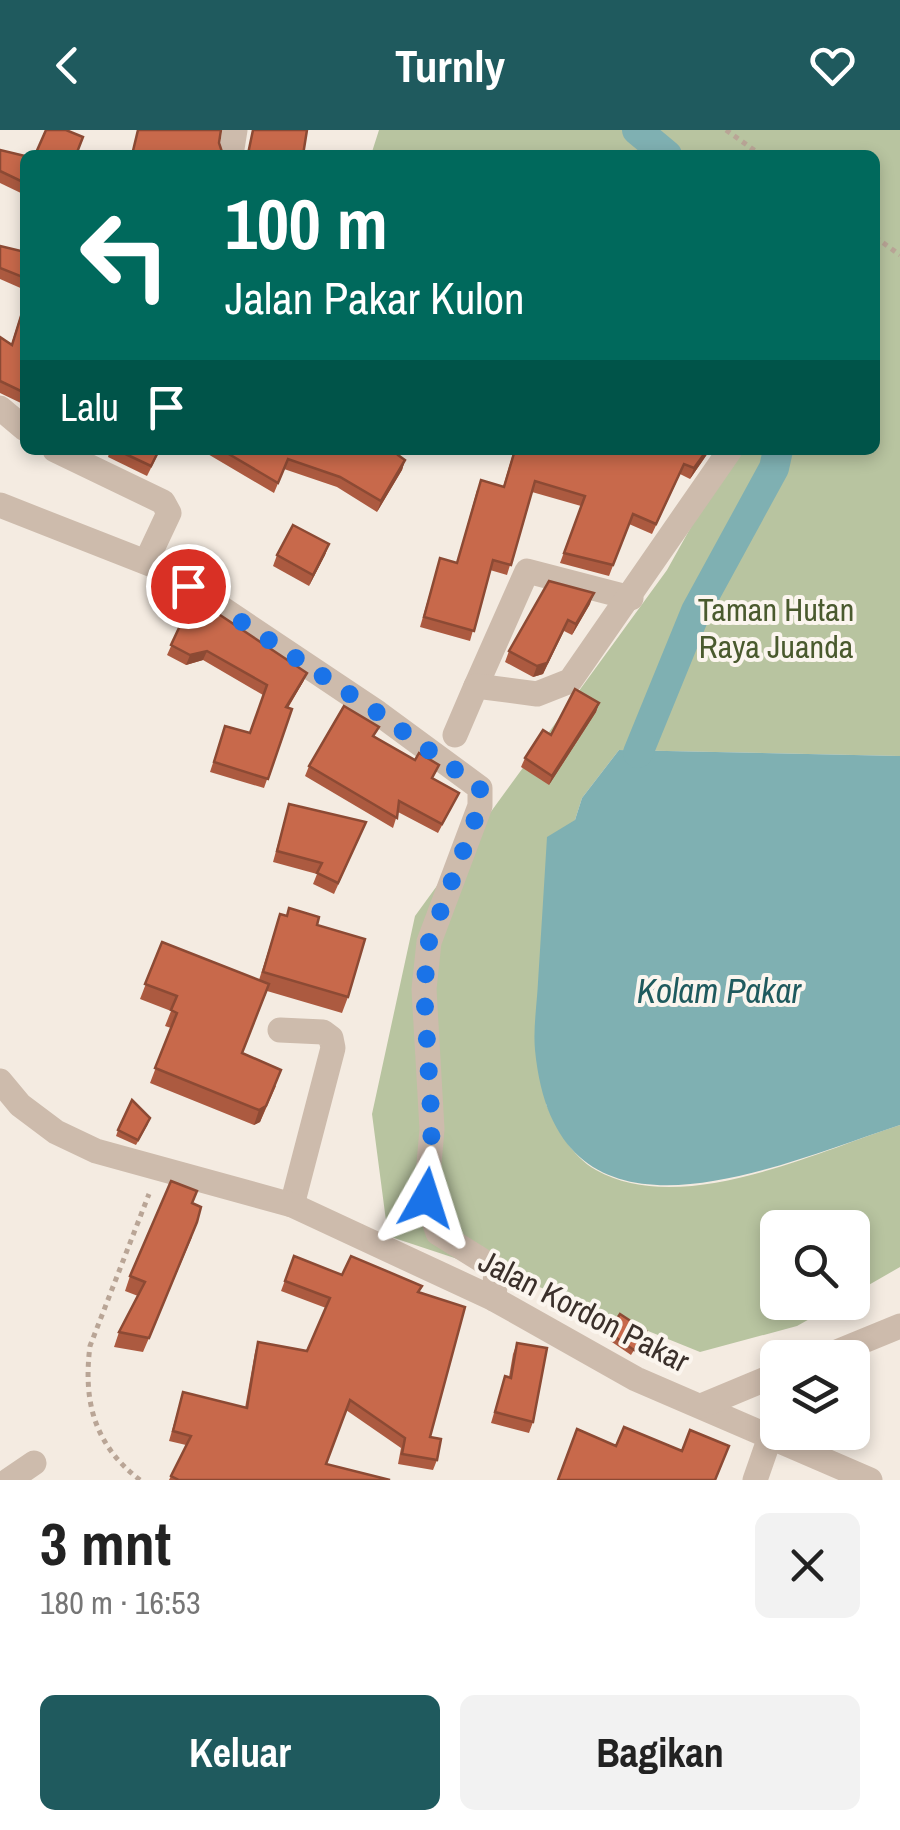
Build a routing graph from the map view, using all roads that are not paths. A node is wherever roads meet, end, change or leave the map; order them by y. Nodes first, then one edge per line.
1 (0, 408) edge
2 (20, 425) edge
3 (64, 455) edge
4 (106, 455) edge
5 (727, 455) edge
6 (97, 474) junction
7 (0, 505) edge
8 (154, 565) junction
9 (631, 598) junction
10 (476, 686) junction
11 (455, 735) dead end
12 (280, 1030) dead end
13 (0, 1081) edge
14 (292, 1205) junction
15 (494, 1299) junction
16 (895, 1335) edge
17 (870, 1343) edge
18 (760, 1381) edge
19 (701, 1406) junction
20 (760, 1433) edge
21 (766, 1450) edge
22 (799, 1450) edge
23 (34, 1463) dead end
24 (9, 1480) edge
25 (755, 1480) edge
26 (870, 1480) edge

1 - 2 street
3 - 6 street
4 - 6 street
5 - 9 street
6 - 8 street
7 - 8 street
8 - 15 street
9 - 10 street
9 - 10 street
10 - 11 street
12 - 14 street
13 - 14 street, Jalan Kordon Pakar
14 - 15 street, Jalan Kordon Pakar
15 - 19 street, Jalan Kordon Pakar
16 - 17 street
18 - 19 street
19 - 20 street, Jalan Kordon Pakar
21 - 25 street
22 - 26 street, Jalan Kordon Pakar
23 - 24 street

